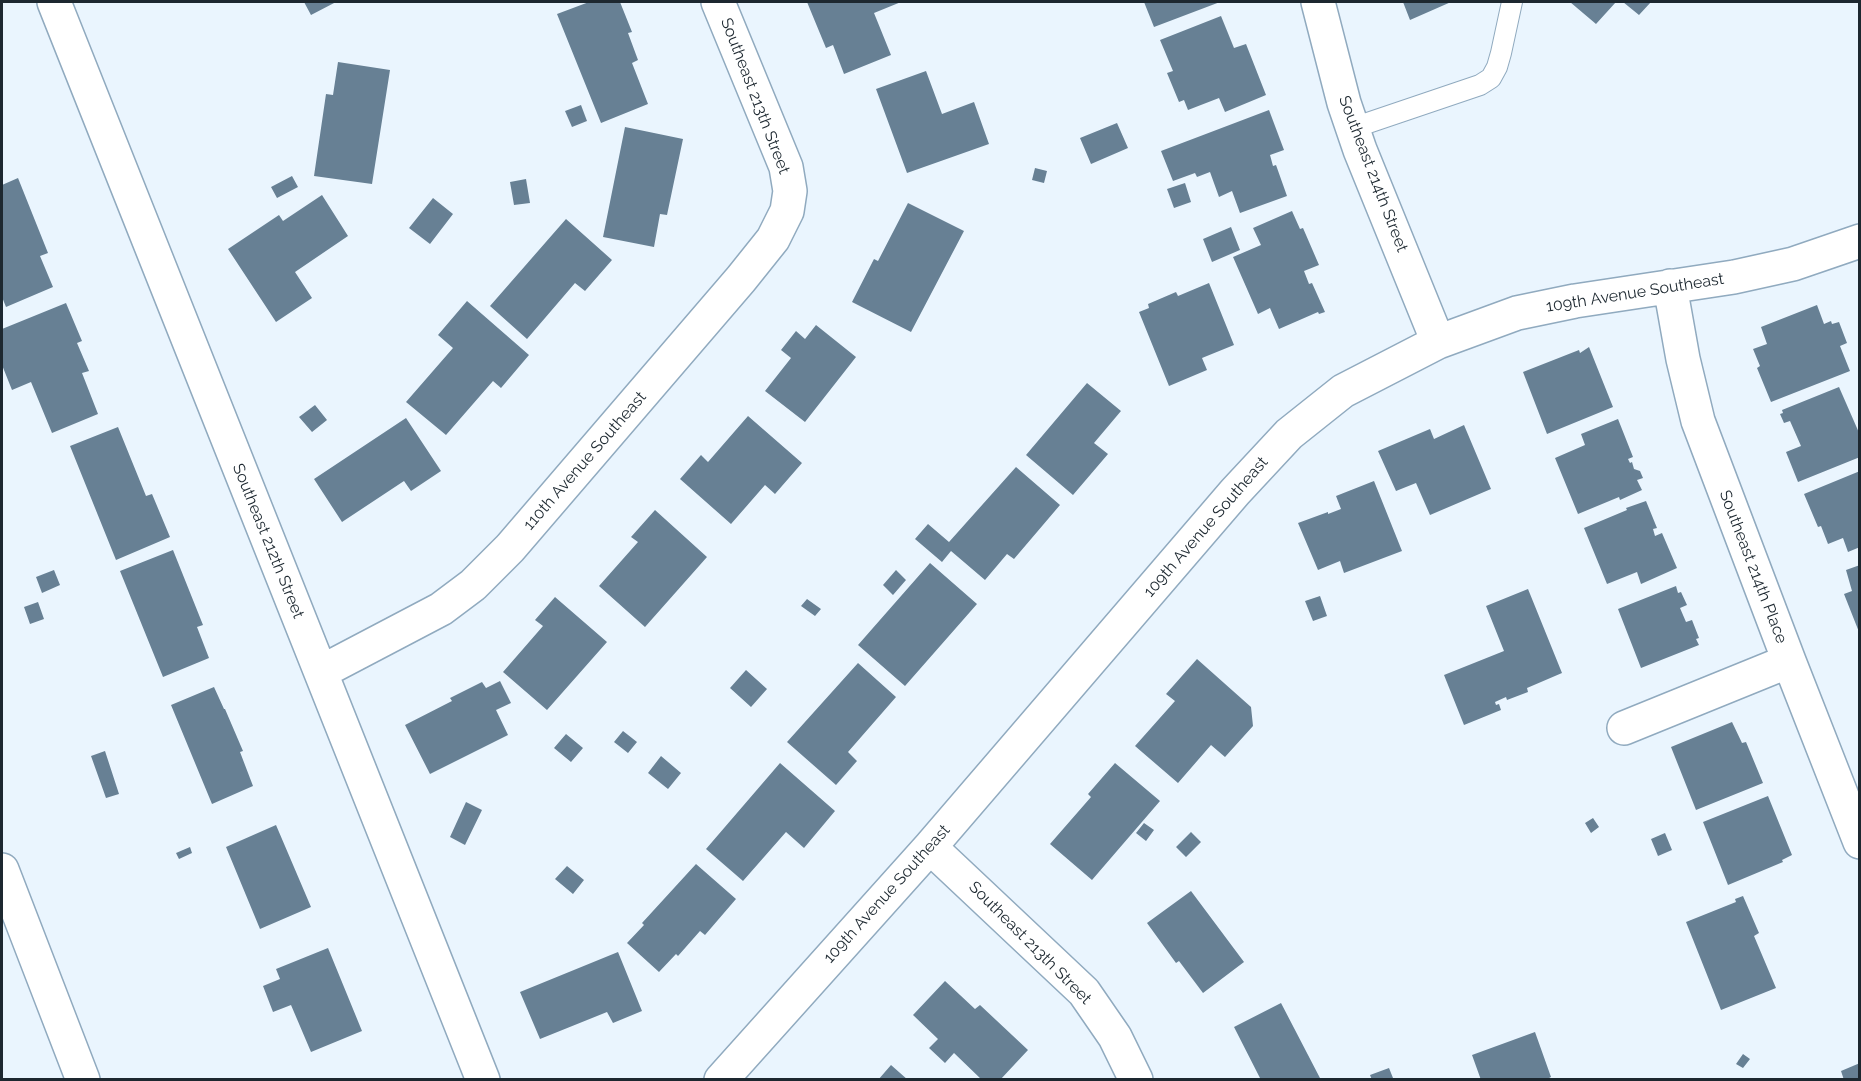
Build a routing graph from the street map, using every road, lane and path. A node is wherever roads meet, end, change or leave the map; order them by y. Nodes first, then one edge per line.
1 (54, 2) edge
2 (718, 2) edge
3 (1318, 2) edge
4 (1512, 2) edge
5 (1353, 128) junction
6 (790, 191) joint
7 (1860, 241) edge
8 (1670, 286) junction
9 (1438, 342) junction
10 (1788, 661) junction
11 (321, 672) junction
12 (1624, 728) dead end
13 (1860, 842) edge
14 (930, 847) junction
15 (2, 870) edge
16 (83, 1080) edge
17 (483, 1080) edge
18 (721, 1080) edge
19 (1136, 1080) edge

1 - 11 street, Southeast 212th Street
2 - 6 street, Southeast 213th Street
3 - 5 street, Southeast 214th Street
4 - 5 lane
5 - 9 street, Southeast 214th Street
6 - 11 street, 110th Avenue Southeast
7 - 8 street, 109th Avenue Southeast
8 - 9 street, 109th Avenue Southeast
8 - 10 street, Southeast 214th Place
9 - 14 street, 109th Avenue Southeast
10 - 12 street
10 - 13 street, Southeast 214th Place
11 - 17 street, Southeast 212th Street
14 - 18 street, 109th Avenue Southeast
14 - 19 street, Southeast 213th Street
15 - 16 street

